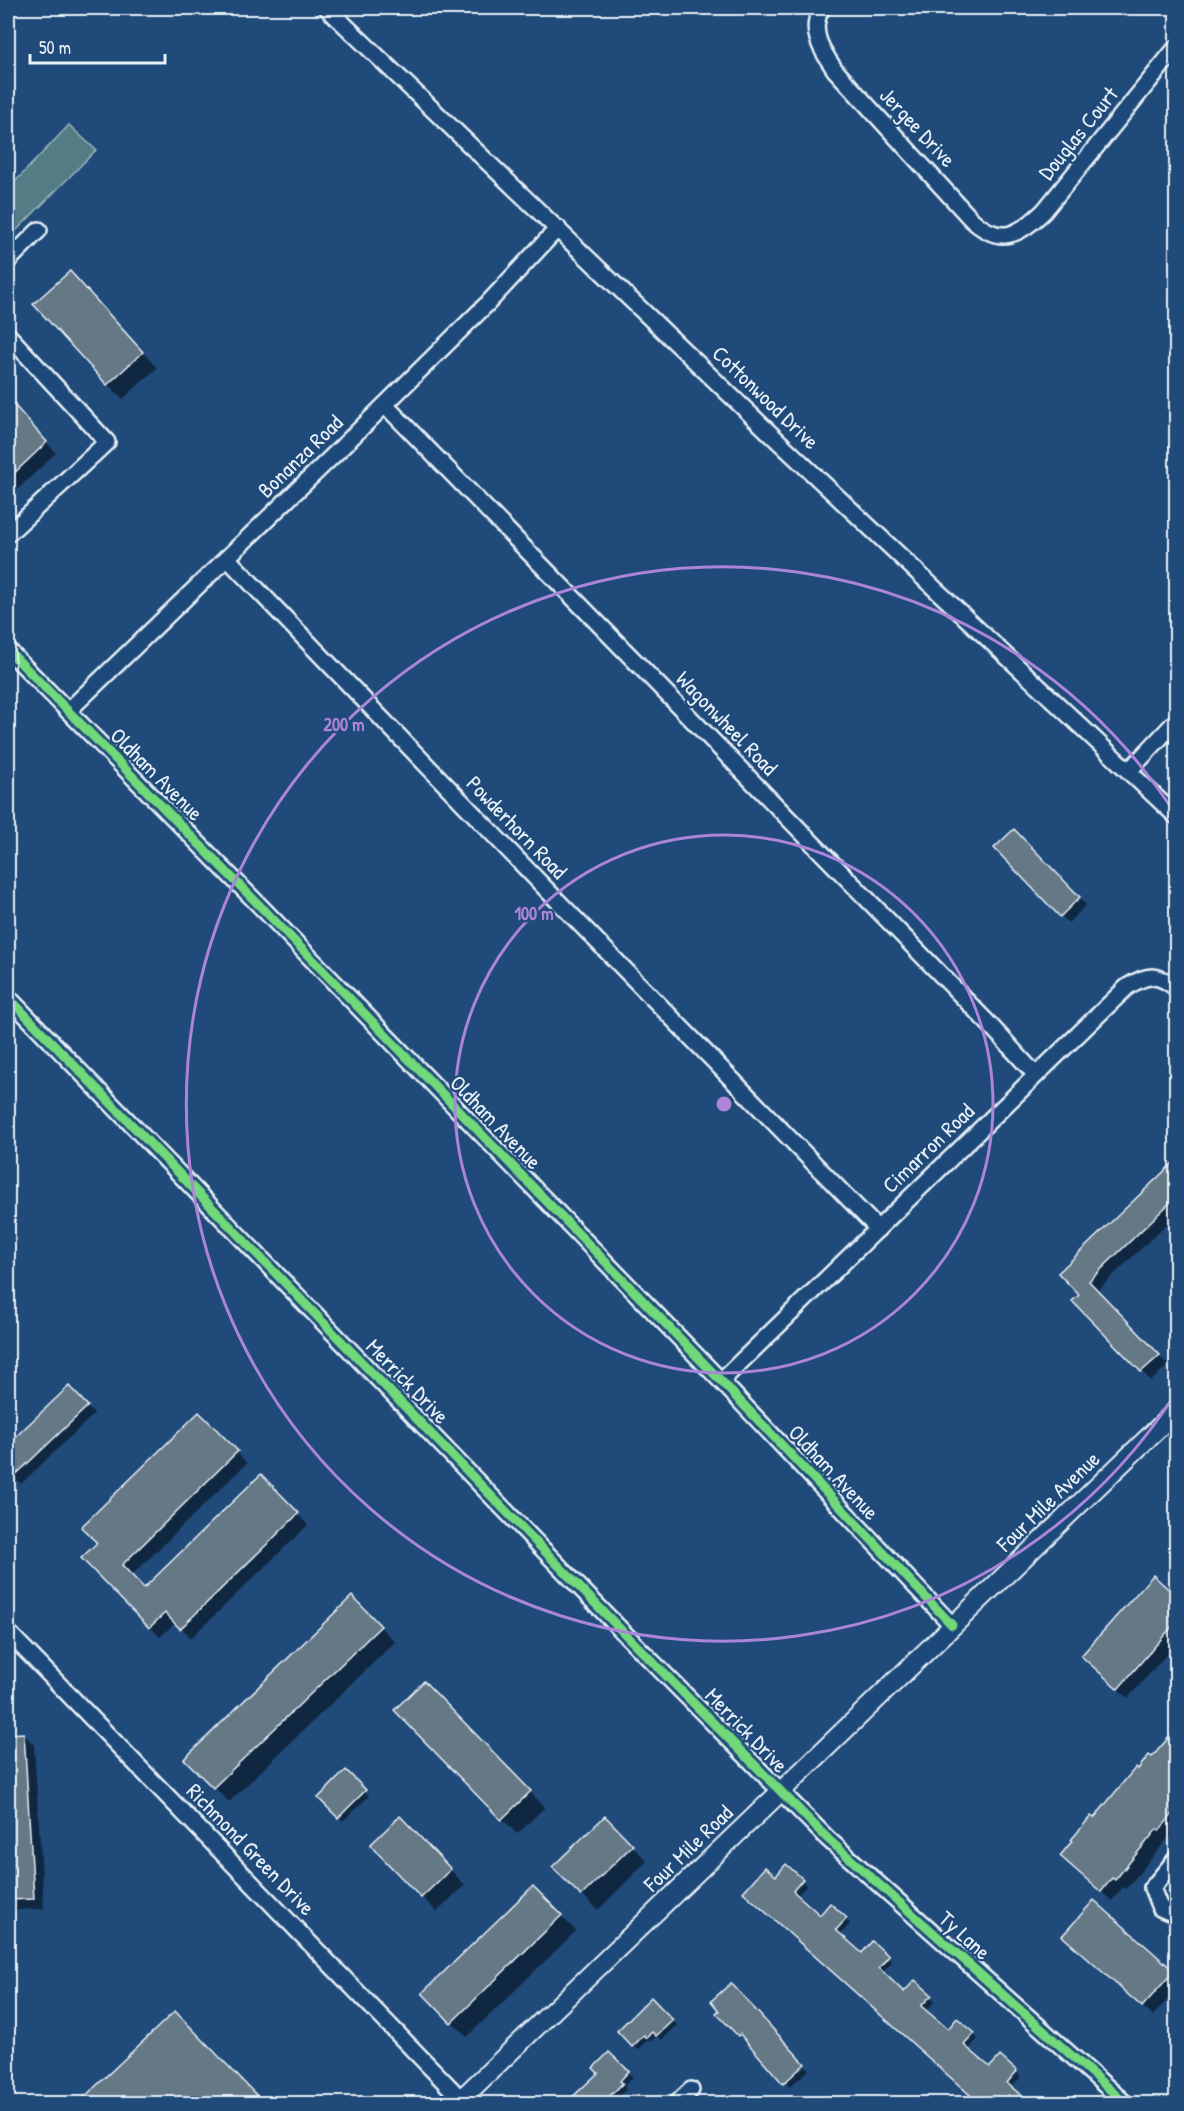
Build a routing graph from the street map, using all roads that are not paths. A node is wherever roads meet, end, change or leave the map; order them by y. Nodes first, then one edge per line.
1 (327, 8) edge
2 (822, 8) edge
3 (1176, 48) edge
4 (558, 228) junction
5 (39, 230) dead end
6 (1006, 236) joint
7 (8, 261) edge
8 (8, 335) edge
9 (385, 405) junction
10 (8, 534) edge
11 (227, 558) junction
12 (8, 650) edge
13 (68, 711) junction
14 (1176, 721) edge
15 (1129, 771) junction
16 (1176, 816) edge
17 (1176, 988) edge
18 (8, 997) edge
19 (1035, 1074) junction
20 (878, 1229) junction
21 (721, 1381) junction
22 (1176, 1411) edge
23 (952, 1625) junction
24 (8, 1632) edge
25 (781, 1793) junction
26 (1176, 1859) edge
27 (1176, 1915) edge
28 (691, 2090) dead end
29 (459, 2101) edge
30 (676, 2103) edge
31 (1126, 2103) edge

1 - 4 street, Cottonwood Drive
2 - 6 street, Jergee Drive
3 - 6 street, Douglas Court
4 - 9 street, Bonanza Road
4 - 15 street, Cottonwood Drive
5 - 7 street
8 - 10 street
9 - 11 street, Bonanza Road
9 - 19 street, Wagonwheel Road
11 - 13 street, Bonanza Road
11 - 20 street, Powderhorn Road
12 - 13 street, Oldham Avenue
13 - 21 street, Oldham Avenue
14 - 15 street
15 - 16 street, Cottonwood Drive
17 - 19 street, Cimarron Road
18 - 25 street, Merrick Drive
19 - 20 street, Cimarron Road
20 - 21 street, Cimarron Road
21 - 23 street, Oldham Avenue
22 - 23 street, Four Mile Avenue
23 - 25 street, Four Mile Road
24 - 29 street, Richmond Green Drive
25 - 29 street, Four Mile Road
25 - 31 street, Ty Lane
26 - 27 street
28 - 30 street

